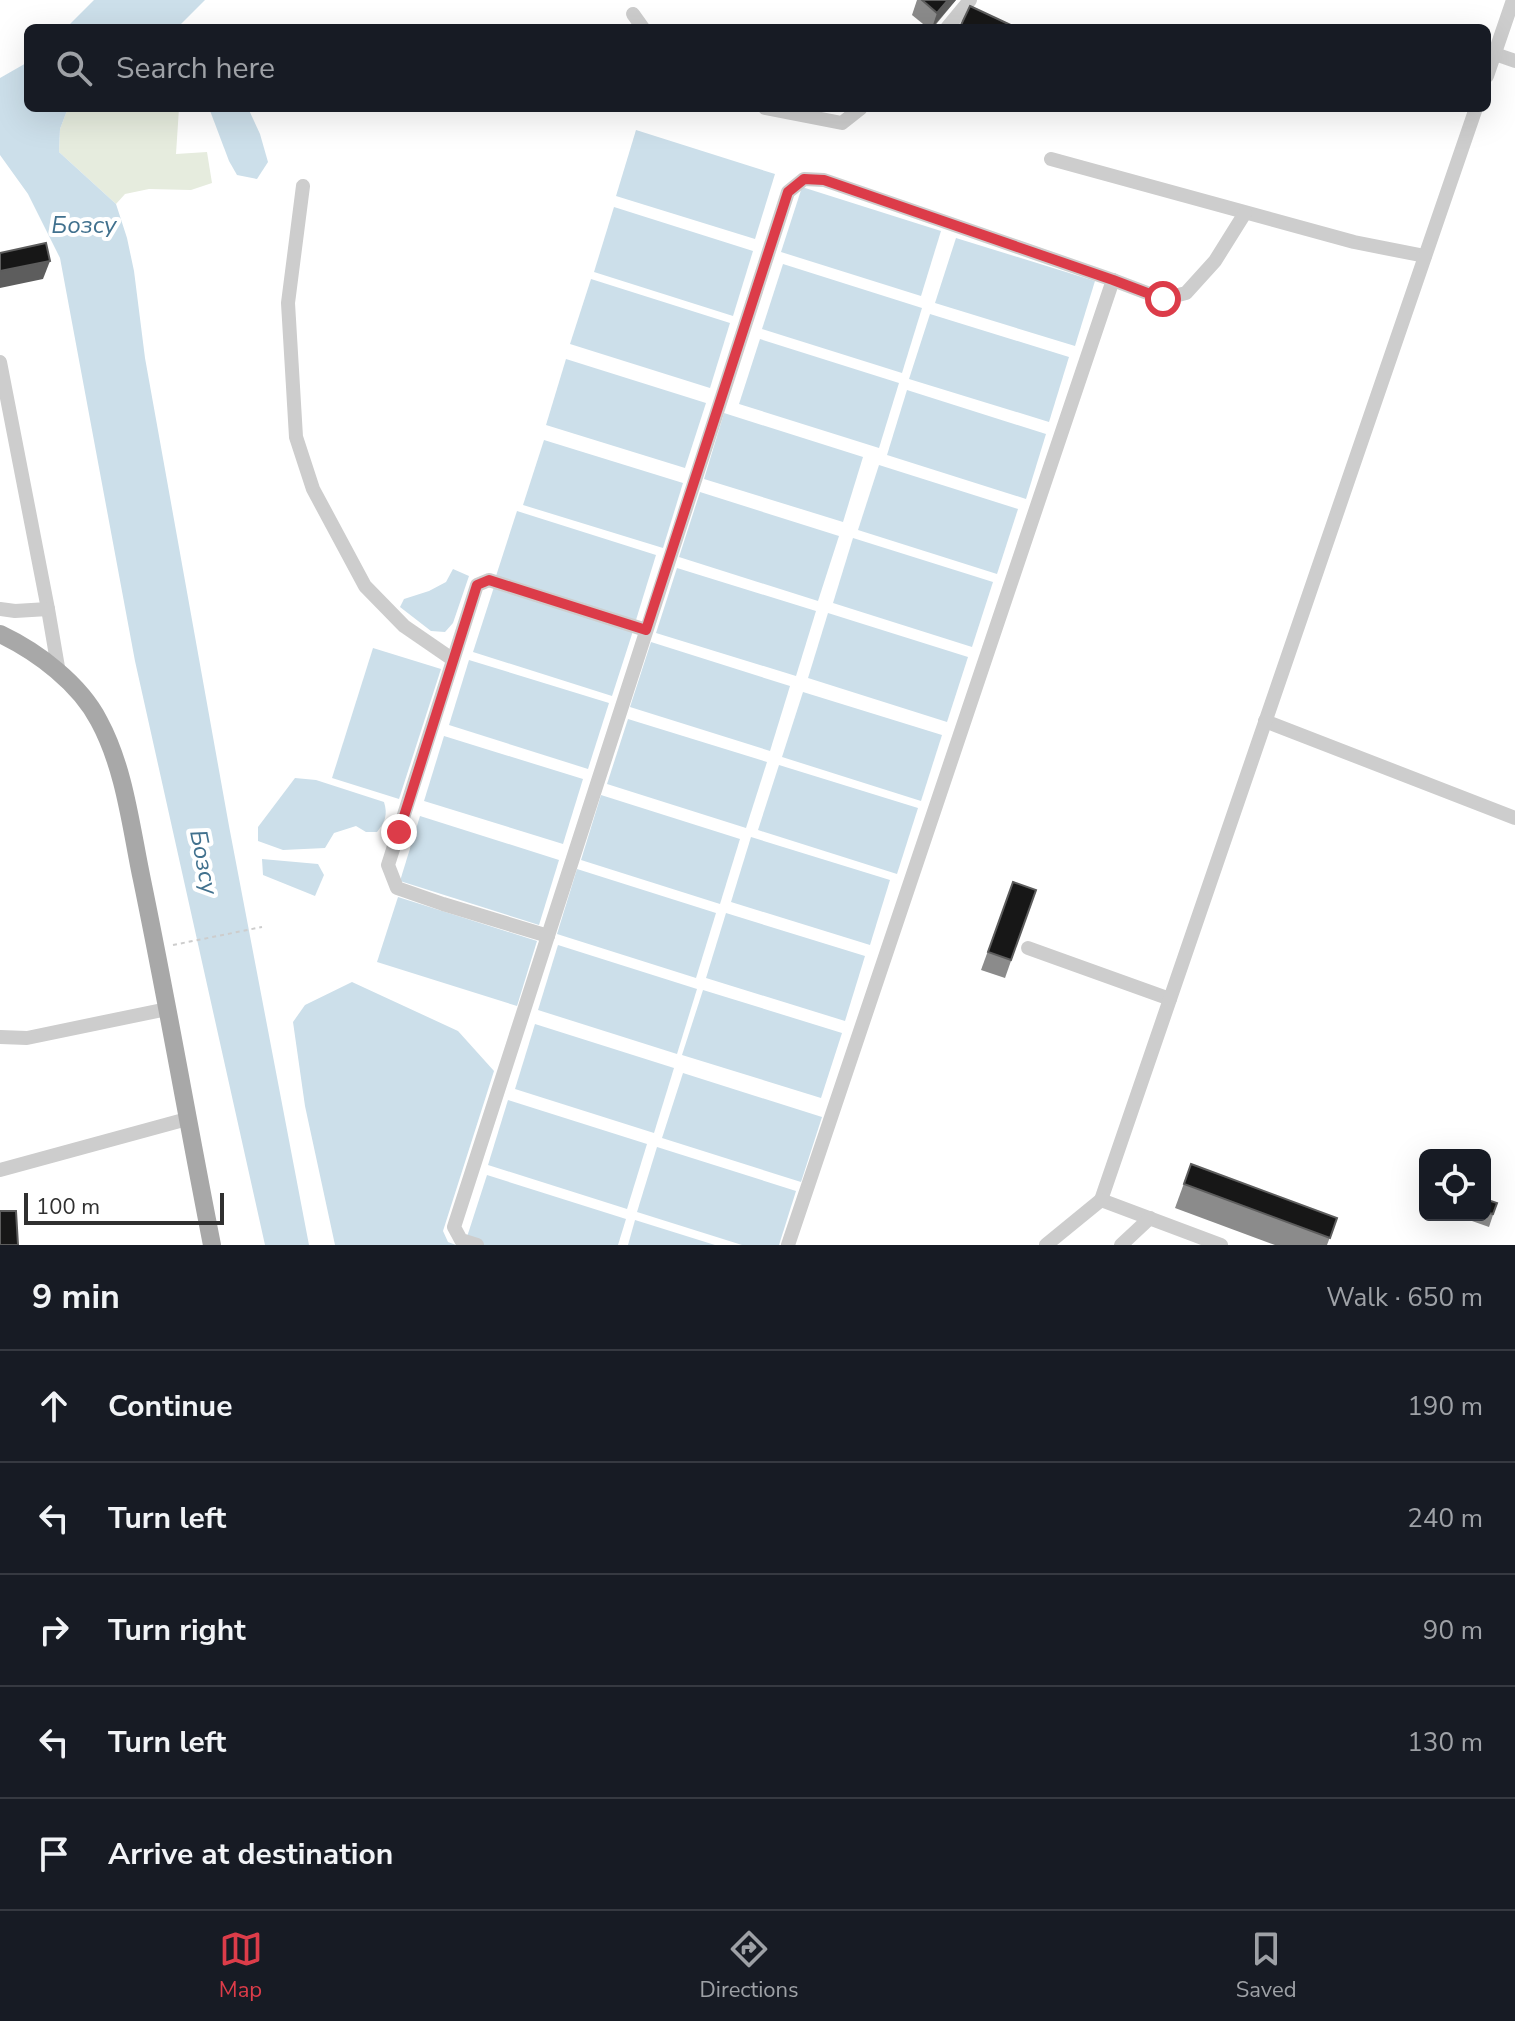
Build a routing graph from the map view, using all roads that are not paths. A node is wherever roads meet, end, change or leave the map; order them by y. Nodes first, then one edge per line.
1 (970, 0) edge
2 (1513, 0) edge
3 (633, 14) dead end
4 (640, 24) edge
5 (950, 24) edge
6 (1495, 54) junction
7 (1515, 61) edge
8 (1491, 65) edge
9 (786, 112) edge
10 (856, 112) edge
11 (1475, 112) edge
12 (1051, 159) dead end
13 (303, 186) dead end
14 (1245, 213) junction
15 (1425, 256) junction
16 (1113, 280) junction
17 (0, 362) edge
18 (0, 609) edge
19 (48, 609) junction
20 (646, 630) junction
21 (0, 634) edge
22 (452, 659) junction
23 (59, 673) junction
24 (1265, 721) junction
25 (1515, 818) edge
26 (548, 936) junction
27 (1028, 948) dead end
28 (1170, 999) junction
29 (167, 1009) junction
30 (0, 1037) edge
31 (187, 1119) junction
32 (0, 1170) edge
33 (1101, 1200) junction
34 (1150, 1218) junction
35 (212, 1245) edge
36 (477, 1245) edge
37 (788, 1245) edge
38 (1046, 1245) edge
39 (1121, 1245) edge
40 (1221, 1245) edge

1 - 5 street
2 - 6 street
3 - 4 street
6 - 7 street
6 - 8 street
9 - 10 street
11 - 15 street
12 - 14 street
13 - 22 street
14 - 15 street
14 - 16 street
15 - 24 street
16 - 20 street
16 - 37 street
17 - 19 street
18 - 19 street
19 - 23 street
20 - 22 street
20 - 26 street
21 - 23 main road
22 - 26 street
23 - 29 main road
24 - 25 street
24 - 28 street
26 - 36 street
27 - 28 street
28 - 33 street
29 - 30 street
29 - 31 main road
31 - 32 street
31 - 35 main road
33 - 34 street
33 - 38 street
34 - 39 street
34 - 40 street

